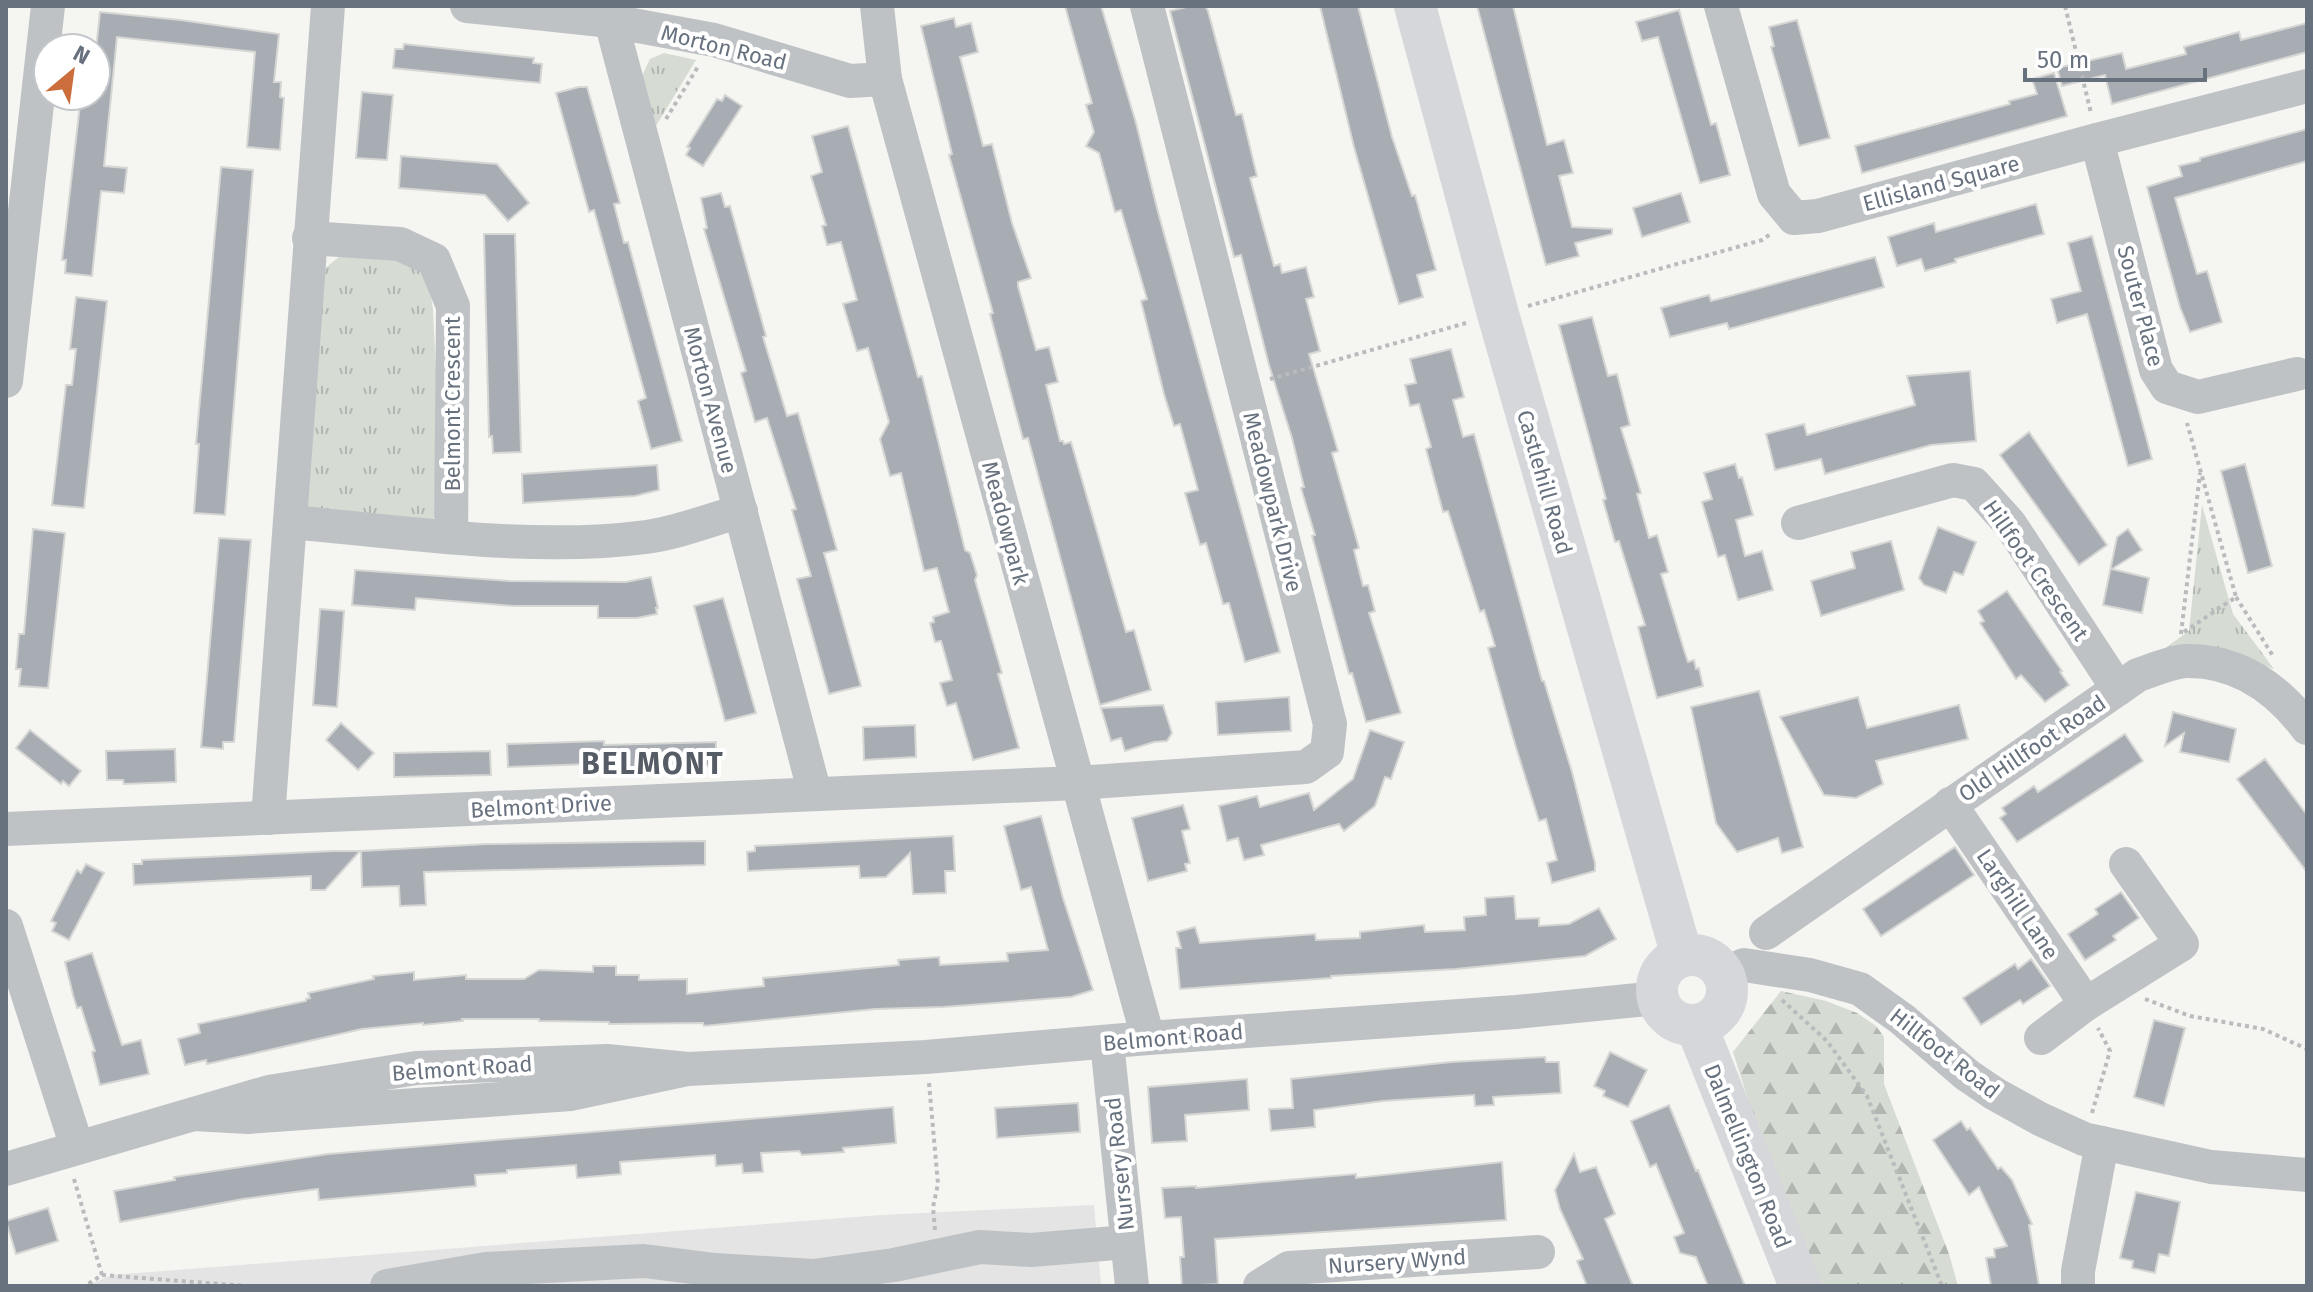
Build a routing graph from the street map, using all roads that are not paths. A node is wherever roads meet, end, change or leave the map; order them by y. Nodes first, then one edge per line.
1 (48, 6) edge
2 (328, 6) edge
3 (467, 6) edge
4 (877, 6) edge
5 (1147, 6) edge
6 (1415, 6) edge
7 (1721, 6) edge
8 (611, 13) edge
9 (885, 79) junction
10 (2307, 86) edge
11 (2097, 140) junction
12 (309, 238) junction
13 (2297, 374) dead end
14 (6, 381) edge
15 (741, 511) junction
16 (290, 522) junction
17 (1798, 525) dead end
18 (451, 537) junction
19 (2118, 689) junction
20 (2307, 728) edge
21 (1077, 783) junction
22 (815, 794) junction
23 (1950, 804) junction
24 (268, 818) junction
25 (6, 829) edge
26 (2126, 864) dead end
27 (6, 926) edge
28 (1766, 933) dead end
29 (1682, 956) junction
30 (1734, 969) junction
31 (1658, 998) junction
32 (2086, 1004) junction
33 (1696, 1025) junction
34 (1148, 1038) junction
35 (2041, 1038) dead end
36 (1107, 1042) junction
37 (2093, 1141) junction
38 (71, 1148) junction
39 (6, 1169) edge
40 (2307, 1175) edge
41 (1127, 1242) junction
42 (1538, 1252) dead end
43 (387, 1286) edge
44 (1132, 1286) edge
45 (1260, 1286) edge
46 (1800, 1286) edge
47 (2078, 1286) edge

1 - 14 street
2 - 12 street
3 - 8 street, Morton Road
4 - 9 street, Meadowpark
5 - 21 street, Meadowpark Drive
6 - 29 main road, Castlehill Road
7 - 11 street, Ellisland Square
8 - 9 street, Morton Road
8 - 15 street, Morton Avenue
9 - 21 street, Meadowpark
10 - 11 street, Ellisland Square
11 - 13 street, Souter Place
12 - 16 street
12 - 18 street, Belmont Crescent
15 - 18 street
15 - 22 street, Morton Avenue
16 - 18 street
16 - 24 street
17 - 19 street, Hillfoot Crescent
19 - 20 street, Old Hillfoot Road
19 - 23 street, Old Hillfoot Road
21 - 22 street, Belmont Drive
21 - 34 street, Meadowpark
22 - 24 street, Belmont Drive
23 - 28 street, Old Hillfoot Road
23 - 32 street, Larghill Lane
24 - 25 street, Belmont Drive
26 - 32 street
27 - 38 street
29 - 30 main road
29 - 31 main road
30 - 33 main road
30 - 37 street, Hillfoot Road
31 - 33 main road
31 - 34 street, Belmont Road
32 - 35 street
33 - 46 main road, Dalmellington Road
34 - 36 street, Belmont Road
36 - 38 street, Belmont Road
36 - 41 street, Nursery Road
37 - 40 street, Hillfoot Road
37 - 47 street
38 - 39 street, Belmont Road
41 - 43 street
41 - 44 street, Nursery Road
42 - 45 street, Nursery Wynd

